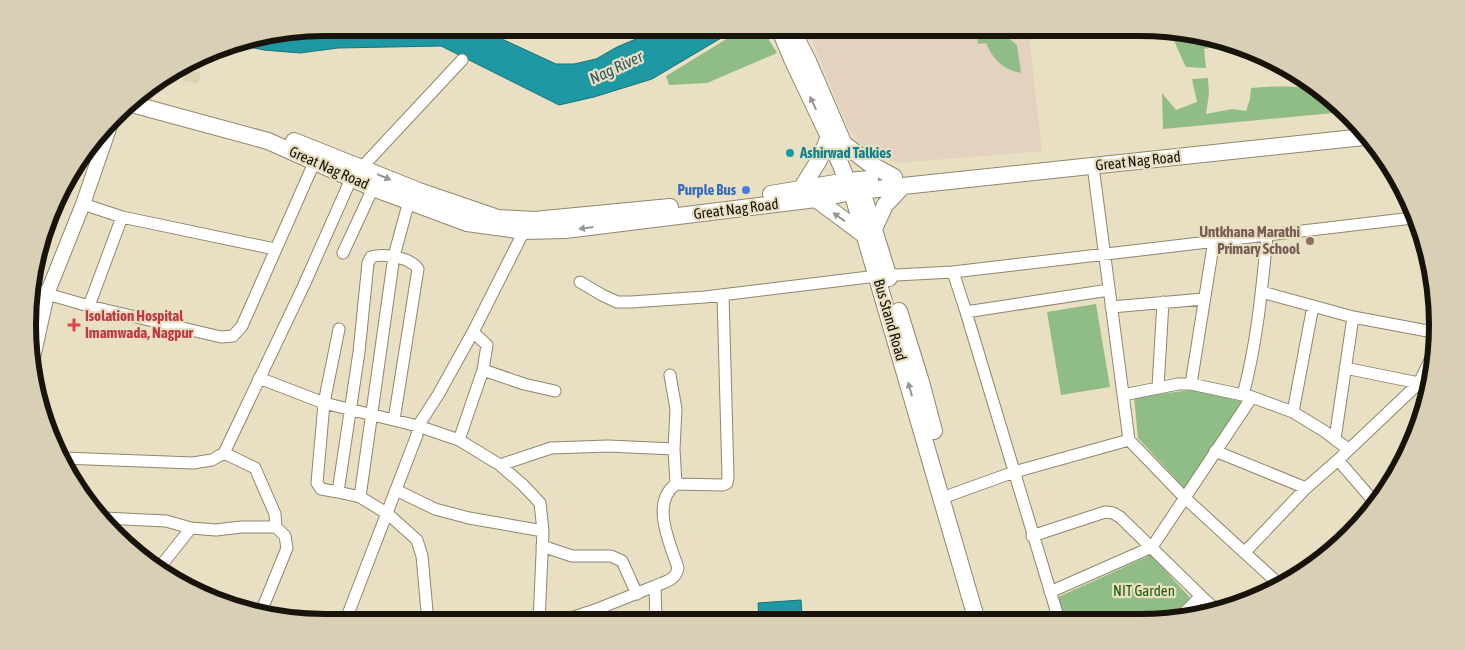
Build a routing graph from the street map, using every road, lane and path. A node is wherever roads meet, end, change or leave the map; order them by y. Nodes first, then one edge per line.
1 (783, 36) edge
2 (795, 36) edge
3 (462, 60) dead end
4 (148, 97) edge
5 (138, 106) edge
6 (1350, 128) edge
7 (106, 137) edge
8 (1360, 138) edge
9 (836, 140) junction
10 (314, 162) junction
11 (1092, 166) junction
12 (356, 173) junction
13 (899, 181) junction
14 (855, 186) junction
15 (373, 188) junction
16 (801, 190) junction
17 (816, 200) junction
18 (409, 201) junction
19 (83, 204) junction
20 (122, 217) junction
21 (1408, 219) edge
22 (524, 231) junction
23 (869, 232) junction
24 (1267, 236) junction
25 (1214, 240) junction
26 (275, 249) junction
27 (343, 253) dead end
28 (1104, 254) junction
29 (394, 256) junction
30 (953, 272) junction
31 (883, 277) junction
32 (580, 282) dead end
33 (1109, 290) junction
34 (38, 292) edge
35 (1262, 292) junction
36 (47, 294) junction
37 (723, 295) junction
38 (1204, 299) junction
39 (1163, 302) junction
40 (89, 306) junction
41 (1313, 306) junction
42 (1111, 307) junction
43 (966, 312) junction
44 (1353, 317) junction
45 (339, 329) dead end
46 (1429, 331) edge
47 (473, 332) junction
48 (37, 340) edge
49 (1345, 368) junction
50 (483, 370) junction
51 (1424, 373) edge
52 (670, 375) dead end
53 (259, 378) junction
54 (1419, 383) junction
55 (1192, 384) junction
56 (1158, 387) junction
57 (555, 390) dead end
58 (1123, 395) junction
59 (1247, 396) junction
60 (324, 403) junction
61 (350, 408) junction
62 (1293, 412) junction
63 (372, 414) junction
64 (394, 420) junction
65 (418, 426) junction
66 (1335, 439) junction
67 (459, 440) junction
68 (1129, 440) junction
69 (674, 449) junction
70 (1348, 450) junction
71 (1215, 451) junction
72 (224, 453) junction
73 (69, 458) edge
74 (1338, 460) junction
75 (500, 465) junction
76 (1014, 472) junction
77 (676, 484) junction
78 (1306, 488) junction
79 (396, 490) junction
80 (338, 492) junction
81 (948, 496) junction
82 (360, 497) junction
83 (1185, 498) junction
84 (1371, 498) edge
85 (388, 514) junction
86 (111, 518) edge
87 (276, 527) junction
88 (191, 528) junction
89 (543, 531) junction
90 (1032, 536) junction
91 (542, 546) junction
92 (1152, 547) junction
93 (1245, 552) junction
94 (163, 563) edge
95 (1275, 580) edge
96 (655, 586) junction
97 (1050, 592) junction
98 (637, 594) junction
99 (1201, 596) junction
100 (1211, 605) edge
101 (263, 607) edge
102 (1188, 609) edge
103 (348, 614) edge
104 (427, 614) edge
105 (539, 614) edge
106 (598, 614) edge
107 (656, 614) edge
108 (976, 614) edge
109 (986, 614) edge
110 (1057, 614) edge

9 -> 1 main road, Bus Stand Road
2 - 9 main road
3 - 12 street
4 - 12 main road, Great Nag Road
5 - 10 main road, Great Nag Road
6 - 13 main road, Great Nag Road
7 - 19 street
8 - 11 main road, Great Nag Road
9 - 13 main road
9 - 14 main road, Bus Stand Road
9 - 16 main road
10 - 12 main road, Great Nag Road
10 - 26 street
11 - 13 main road, Great Nag Road
11 - 28 street
12 - 15 main road, Great Nag Road
12 -> 16 main road, Great Nag Road
12 - 53 street
13 - 14 main road, Great Nag Road
13 - 23 main road
14 - 16 main road, Great Nag Road
14 - 17 main road, Great Nag Road
14 - 23 main road, Bus Stand Road
15 - 18 main road, Great Nag Road
15 - 27 street
17 -> 22 main road, Great Nag Road
23 -> 17 main road
18 - 22 main road, Great Nag Road
18 - 29 street
19 - 20 street
19 - 36 street
20 - 26 street
20 - 40 street
21 - 24 street
22 - 47 street
23 - 31 main road, Bus Stand Road
24 - 25 street
24 - 35 street
25 - 28 street
25 - 38 street
26 - 40 street
28 - 30 street
28 - 33 street
29 - 61 street
29 - 63 street
29 - 64 street
30 - 31 street
30 - 43 street
31 - 37 street
31 - 81 main road, Bus Stand Road
32 - 37 street
33 - 42 street
33 - 43 street
34 - 36 street
35 - 41 street
35 - 59 street
36 - 40 street
36 - 48 street
37 - 77 street
38 - 39 street
38 - 55 street
39 - 42 street
39 - 56 street
41 - 44 street
41 - 62 street
42 - 58 street
43 - 76 street
44 - 46 street
44 - 49 street
45 - 60 street
47 - 50 street
47 - 65 street
49 - 54 street
49 - 66 street
50 - 57 street
50 - 67 street
51 - 54 street
52 - 69 street
53 - 60 street
53 - 72 street
54 - 70 street
55 - 56 street
55 - 59 street
56 - 58 street
58 - 68 street
59 - 62 street
59 - 71 street
60 - 61 street
60 - 80 street
61 - 63 street
61 - 80 street
62 - 66 street
63 - 64 street
63 - 82 street
64 - 65 street
65 - 67 street
65 - 79 street
66 - 70 street
67 - 75 street
68 - 76 street
68 - 83 street
69 - 75 street
69 - 77 street
70 - 74 street
71 - 78 street
71 - 83 street
72 - 73 street
72 - 87 street
74 - 78 street
74 - 84 street
75 - 89 street
76 - 81 street
76 - 90 street
77 - 96 street
78 - 93 street
79 - 85 street
79 - 89 street
80 - 82 street
81 - 108 main road, Bus Stand Road
81 - 109 main road
82 - 85 street
83 - 92 street
83 - 93 street
85 - 103 street
85 - 104 street
86 - 88 street
87 - 88 street
87 - 101 street
88 - 94 street
89 - 91 street
90 - 92 street
90 - 97 street
91 - 98 street
91 - 105 street
92 - 97 street
92 - 99 street
93 - 95 street
96 - 98 street
96 - 107 street
97 - 110 street
98 - 106 street
99 - 100 street
99 - 102 street

